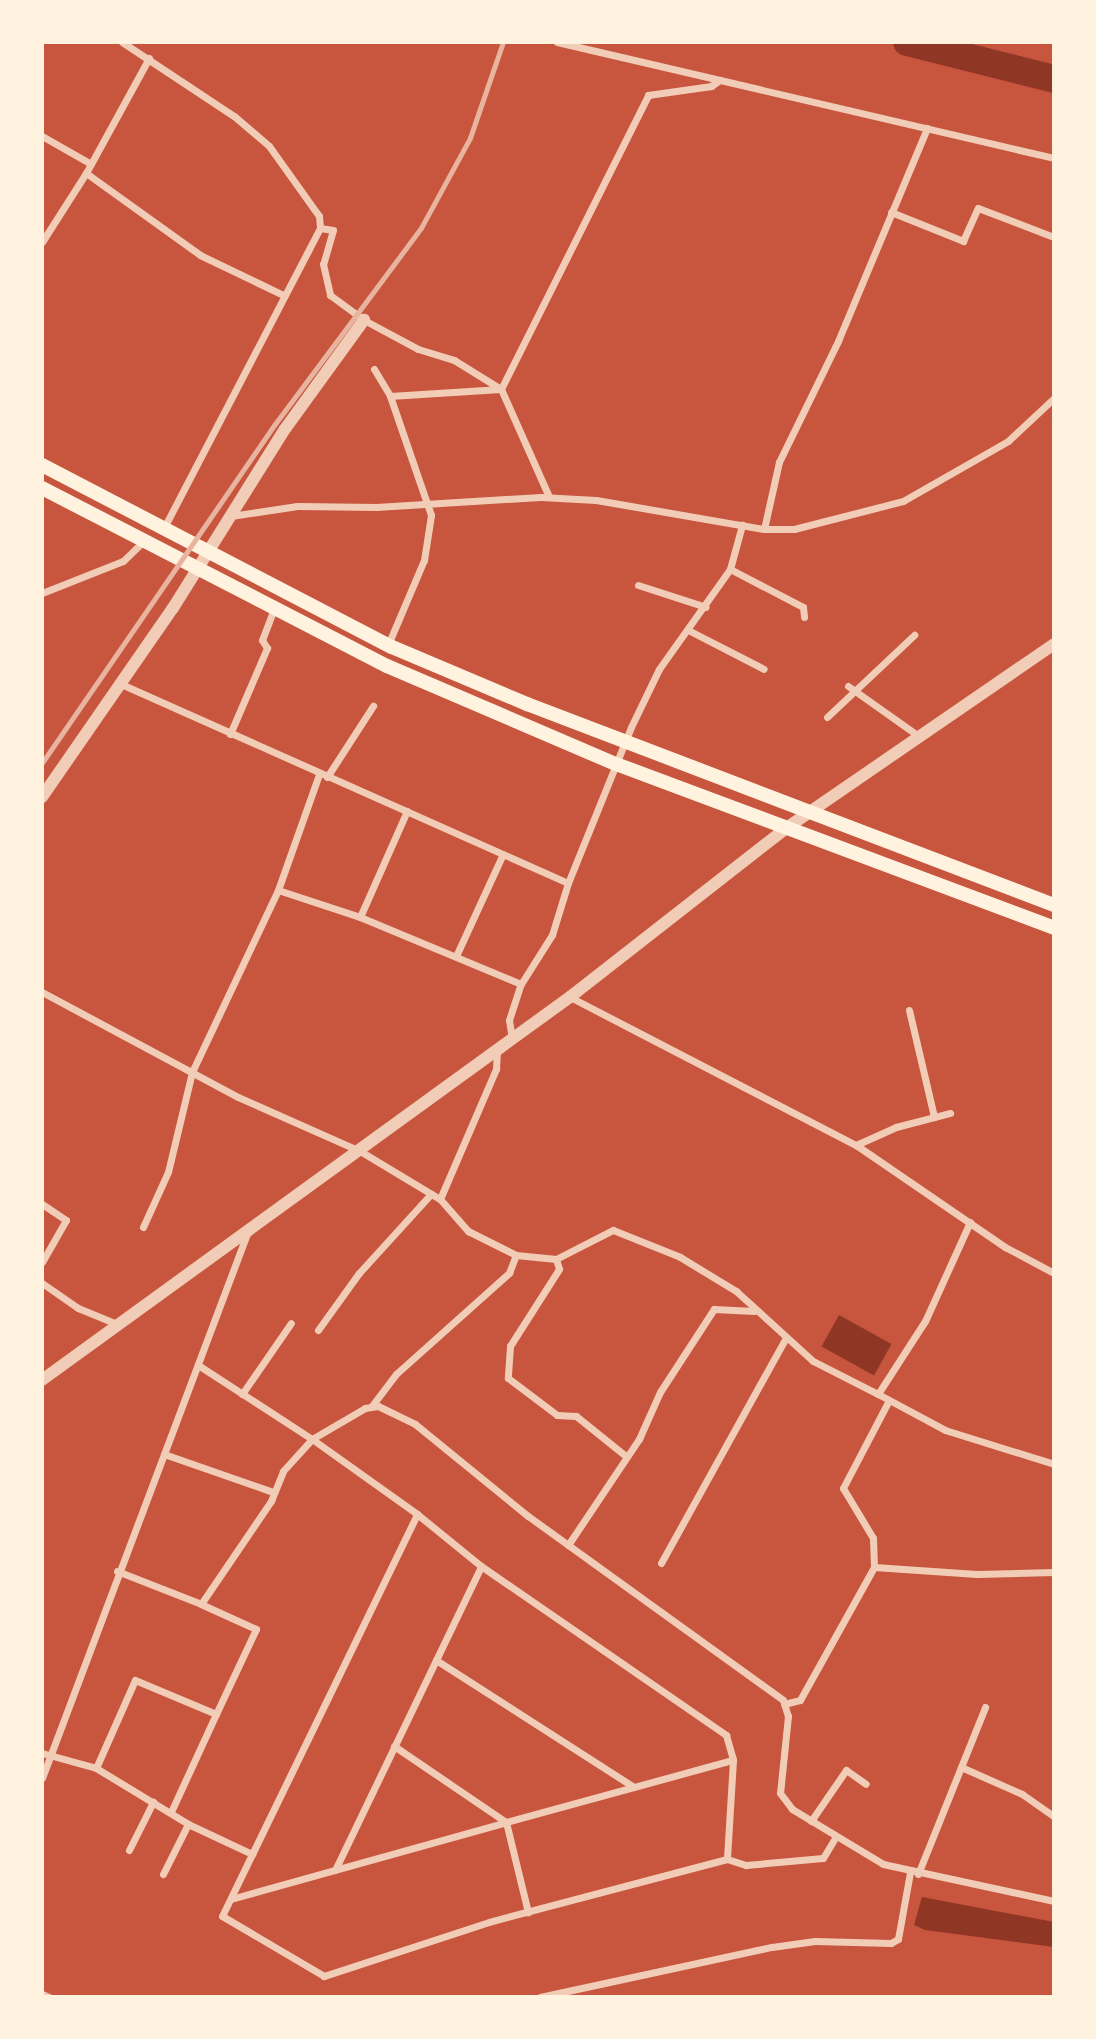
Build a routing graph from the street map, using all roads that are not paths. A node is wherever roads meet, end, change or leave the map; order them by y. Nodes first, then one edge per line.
1 (122, 42) edge
2 (557, 42) edge
3 (149, 58) junction
4 (720, 80) junction
5 (927, 128) junction
6 (42, 136) edge
7 (1054, 158) edge
8 (91, 164) junction
9 (86, 173) junction
10 (891, 212) junction
11 (320, 228) junction
12 (1054, 237) edge
13 (42, 242) edge
14 (283, 295) junction
15 (364, 320) junction
16 (374, 369) dead end
17 (501, 389) junction
18 (390, 396) junction
19 (1054, 398) edge
20 (42, 465) edge
21 (42, 488) edge
22 (549, 497) junction
23 (426, 505) junction
24 (231, 516) junction
25 (742, 525) junction
26 (764, 529) junction
27 (163, 530) junction
28 (143, 542) junction
29 (208, 554) junction
30 (730, 569) junction
31 (197, 572) junction
32 (638, 585) dead end
33 (42, 593) edge
34 (706, 607) junction
35 (274, 611) junction
36 (804, 617) dead end
37 (688, 630) junction
38 (914, 635) dead end
39 (1054, 644) edge
40 (388, 646) junction
41 (764, 668) dead end
42 (121, 684) junction
43 (848, 686) dead end
44 (857, 691) junction
45 (373, 706) dead end
46 (828, 717) dead end
47 (230, 734) junction
48 (920, 737) junction
49 (625, 740) junction
50 (616, 764) junction
51 (323, 776) junction
52 (42, 797) edge
53 (407, 811) junction
54 (813, 812) junction
55 (785, 829) junction
56 (503, 854) junction
57 (568, 883) junction
58 (278, 890) junction
59 (1054, 905) edge
60 (360, 917) junction
61 (1054, 928) edge
62 (456, 956) junction
63 (521, 984) junction
64 (42, 992) edge
65 (570, 997) junction
66 (909, 1010) dead end
67 (512, 1039) junction
68 (497, 1050) junction
69 (192, 1072) junction
70 (950, 1113) dead end
71 (934, 1117) junction
72 (856, 1145) junction
73 (360, 1152) junction
74 (431, 1194) junction
75 (440, 1199) junction
76 (42, 1204) edge
77 (970, 1222) junction
78 (143, 1227) dead end
79 (250, 1227) junction
80 (516, 1255) junction
81 (555, 1259) junction
82 (42, 1262) edge
83 (1054, 1273) edge
84 (42, 1283) edge
85 (755, 1311) junction
86 (291, 1323) dead end
87 (117, 1324) junction
88 (318, 1330) dead end
89 (785, 1339) junction
90 (198, 1365) junction
91 (42, 1380) edge
92 (242, 1394) junction
93 (878, 1394) junction
94 (889, 1400) junction
95 (370, 1407) junction
96 (312, 1439) junction
97 (164, 1454) junction
98 (627, 1457) junction
99 (1054, 1464) edge
100 (273, 1493) junction
101 (417, 1514) junction
102 (568, 1545) junction
103 (661, 1563) dead end
104 (481, 1566) junction
105 (874, 1567) junction
106 (117, 1571) junction
107 (1054, 1573) edge
108 (201, 1604) junction
109 (436, 1660) junction
110 (784, 1704) junction
111 (985, 1706) dead end
112 (216, 1714) junction
113 (394, 1746) junction
114 (46, 1754) edge
115 (733, 1760) junction
116 (961, 1767) junction
117 (96, 1768) junction
118 (42, 1778) edge
119 (866, 1784) dead end
120 (634, 1787) junction
121 (153, 1802) junction
122 (171, 1812) junction
123 (1054, 1816) edge
124 (811, 1821) junction
125 (506, 1822) junction
126 (188, 1824) junction
127 (835, 1838) junction
128 (129, 1850) dead end
129 (252, 1854) junction
130 (727, 1859) junction
131 (335, 1870) junction
132 (914, 1873) junction
133 (163, 1874) dead end
134 (231, 1899) junction
135 (1054, 1901) edge
136 (528, 1912) junction
137 (42, 1994) edge
138 (49, 1997) edge
139 (540, 1997) edge

1 - 3 street
2 - 4 street
3 - 8 street
3 - 11 street
4 - 5 street
4 - 17 street
5 - 7 street
5 - 10 street
6 - 8 street
8 - 9 street
9 - 13 street
9 - 14 street
10 - 12 street
10 - 26 street
11 - 14 street
11 - 15 street
14 - 27 street
15 - 17 street
15 - 24 street
16 - 18 street
17 - 18 street
17 - 22 street
18 - 23 street
19 - 26 street
20 - 27 main road
21 - 28 main road
22 - 23 street
22 - 25 street
23 - 24 street
23 - 40 street
24 - 29 street
25 - 26 street
25 - 30 street
27 - 29 main road
28 - 31 main road
28 - 33 street
29 - 31 street
29 - 40 main road
30 - 34 street
30 - 36 street
31 - 35 main road
31 - 42 street
32 - 34 street
34 - 37 street
35 - 47 street
35 - 50 main road
37 - 41 street
37 - 49 street
38 - 44 street
39 - 48 street
40 - 49 main road
42 - 47 street
42 - 52 street
43 - 44 street
44 - 46 street
44 - 48 street
45 - 51 street
47 - 51 street
48 - 54 street
49 - 50 street
49 - 54 main road
50 - 55 main road
50 - 57 street
51 - 53 street
51 - 58 street
53 - 56 street
53 - 60 street
54 - 55 street
54 - 59 main road
55 - 61 main road
55 - 65 street
56 - 57 street
56 - 62 street
57 - 63 street
58 - 60 street
58 - 69 street
60 - 62 street
62 - 63 street
63 - 67 street
64 - 69 street
65 - 67 street
65 - 72 street
66 - 71 street
67 - 68 street
68 - 73 street
68 - 75 street
69 - 73 street
69 - 78 street
70 - 71 street
71 - 72 street
72 - 77 street
73 - 74 street
73 - 79 street
74 - 75 street
74 - 88 street
75 - 80 street
76 - 82 street
77 - 83 street
77 - 93 street
79 - 87 street
79 - 90 street
80 - 81 street
80 - 95 street
81 - 85 street
81 - 98 street
84 - 87 street
85 - 89 street
85 - 98 street
86 - 92 street
87 - 91 street
89 - 93 street
89 - 103 street
90 - 92 street
90 - 97 street
92 - 96 street
93 - 94 street
94 - 99 street
94 - 105 street
95 - 96 street
95 - 102 street
96 - 100 street
96 - 101 street
97 - 100 street
97 - 106 street
98 - 102 street
100 - 108 street
101 - 104 street
101 - 129 street
102 - 110 street
104 - 109 street
104 - 115 street
105 - 107 street
105 - 110 street
106 - 108 street
106 - 114 street
108 - 112 street
109 - 113 street
109 - 120 street
110 - 124 street
111 - 116 street
112 - 117 street
112 - 122 street
113 - 125 street
113 - 131 street
114 - 117 street
114 - 118 street
115 - 120 street
115 - 130 street
116 - 123 street
116 - 132 street
117 - 121 street
119 - 124 street
120 - 125 street
121 - 122 street
121 - 128 street
122 - 126 street
124 - 127 street
125 - 131 street
125 - 136 street
126 - 129 street
126 - 133 street
127 - 130 street
127 - 132 street
129 - 134 street
130 - 136 street
131 - 134 street
132 - 135 street
132 - 139 street
134 - 136 street
137 - 138 street

